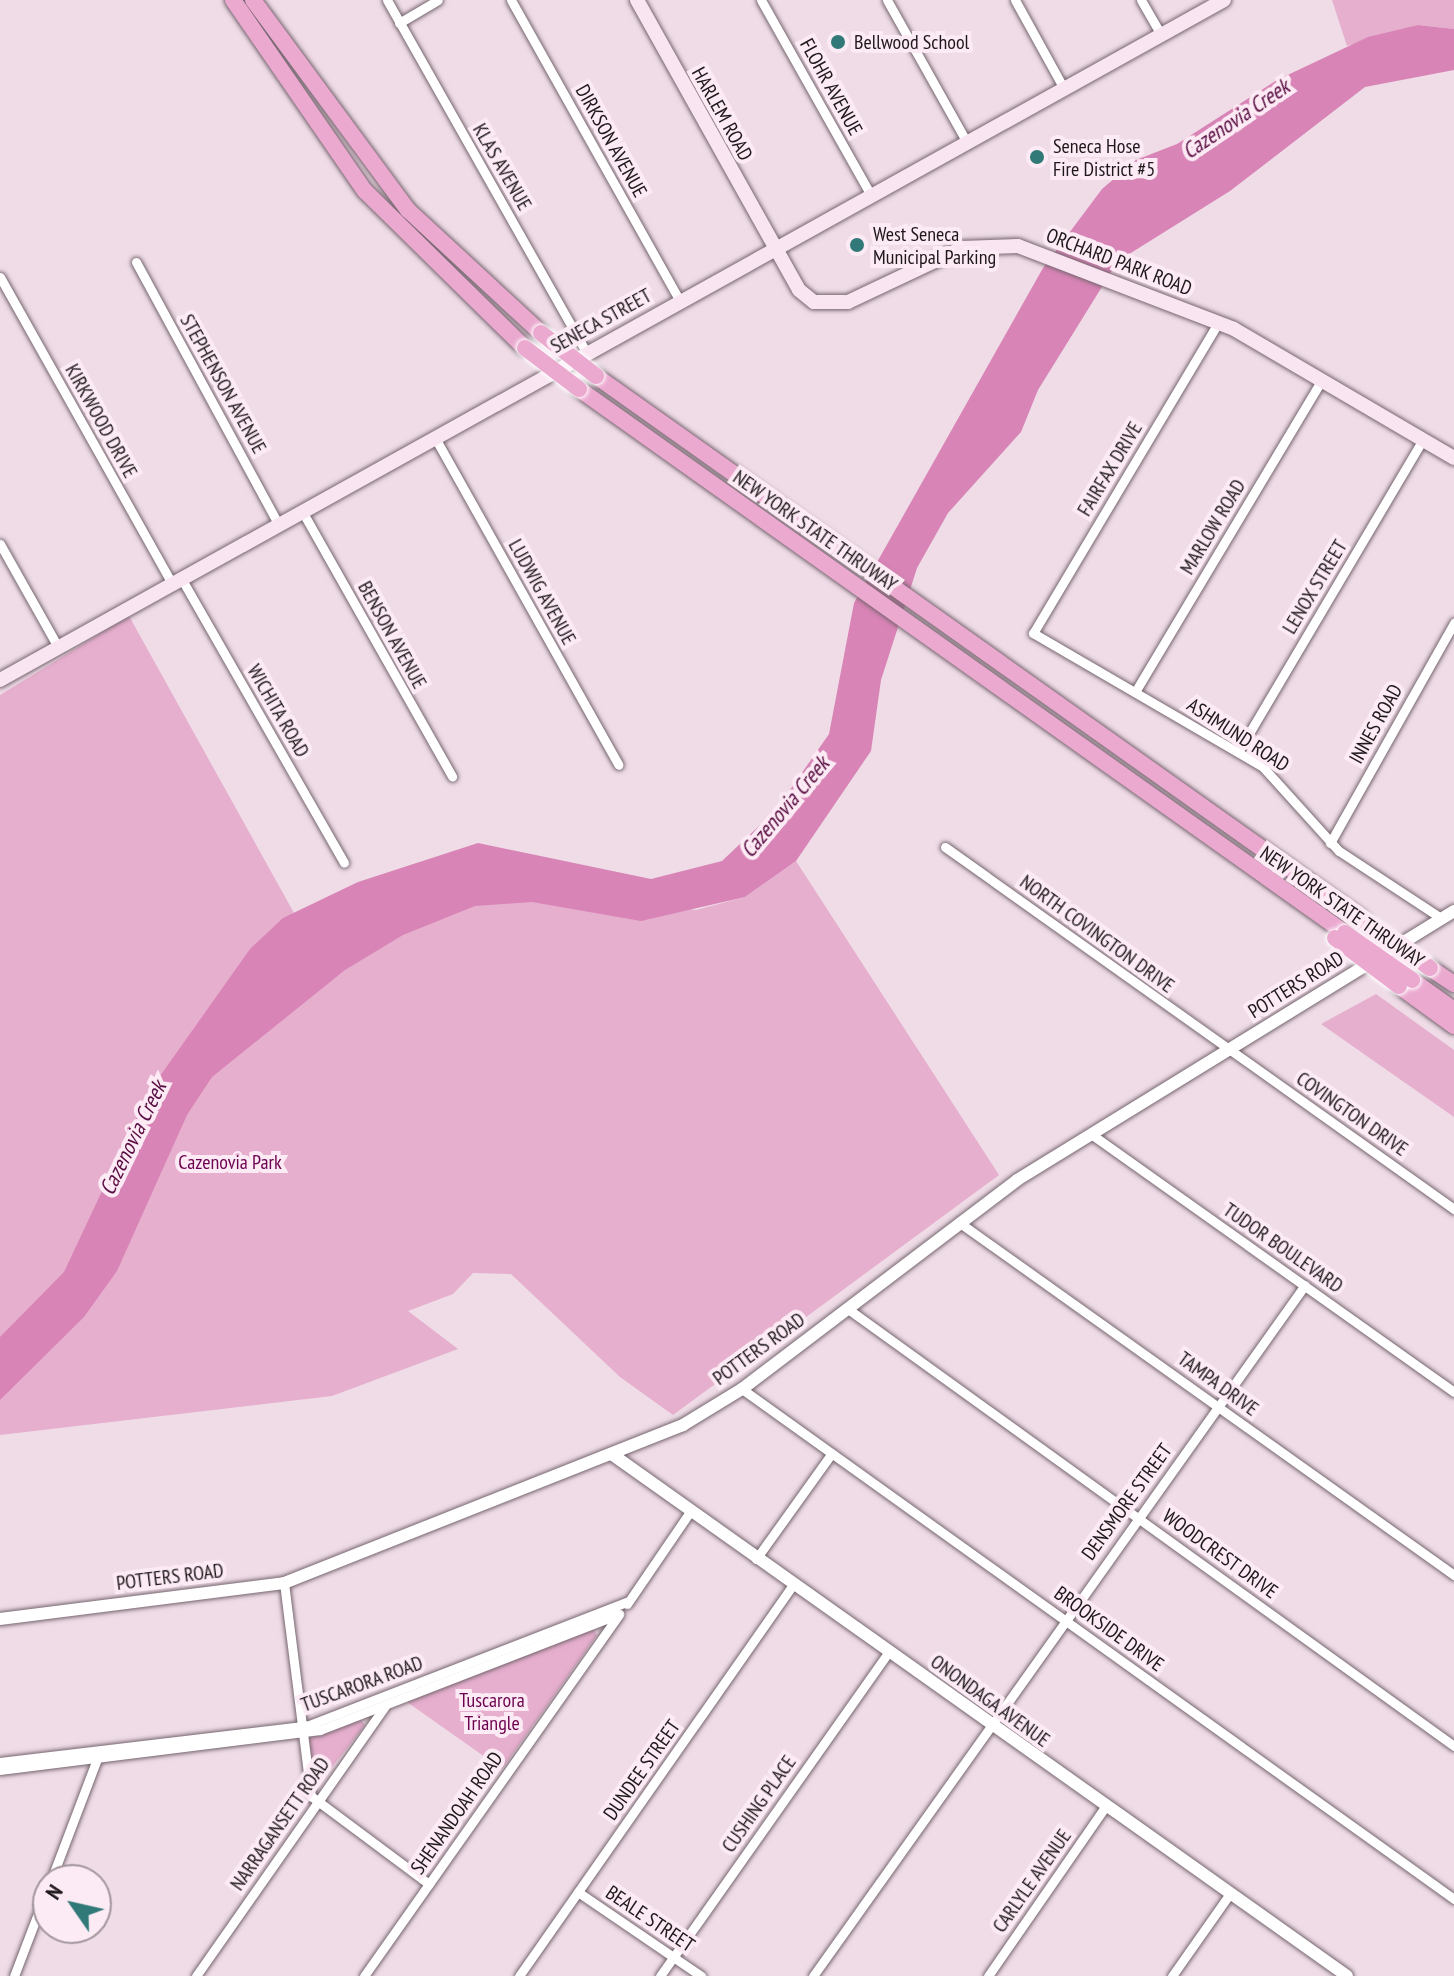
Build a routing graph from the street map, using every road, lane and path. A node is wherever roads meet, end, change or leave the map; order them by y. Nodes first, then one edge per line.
1 (233, 0) edge
2 (253, 0) edge
3 (387, 0) edge
4 (438, 0) edge
5 (511, 0) edge
6 (637, 0) edge
7 (761, 0) edge
8 (887, 0) edge
9 (1015, 0) edge
10 (1141, 0) edge
11 (1224, 0) edge
12 (399, 23) junction
13 (1161, 34) junction
14 (1063, 87) junction
15 (965, 139) junction
16 (869, 192) junction
17 (774, 247) junction
18 (136, 262) dead end
19 (0, 277) edge
20 (679, 299) junction
21 (1218, 323) junction
22 (586, 352) junction
23 (1322, 380) junction
24 (434, 436) junction
25 (1423, 439) junction
26 (1454, 458) edge
27 (302, 511) junction
28 (278, 524) junction
29 (0, 544) edge
30 (176, 580) junction
31 (1454, 623) edge
32 (1033, 633) joint
33 (58, 647) junction
34 (0, 680) edge
35 (1135, 692) junction
36 (1238, 752) junction
37 (619, 765) dead end
38 (452, 776) dead end
39 (1330, 843) junction
40 (945, 847) dead end
41 (344, 863) dead end
42 (1454, 911) edge
43 (1441, 918) junction
44 (1406, 983) junction
45 (1454, 984) edge
46 (1454, 1010) edge
47 (1454, 1026) edge
48 (1228, 1050) junction
49 (1091, 1134) junction
50 (1454, 1209) edge
51 (960, 1223) junction
52 (1305, 1285) junction
53 (848, 1309) junction
54 (742, 1389) junction
55 (1454, 1392) edge
56 (1219, 1407) junction
57 (832, 1453) junction
58 (613, 1455) junction
59 (689, 1513) junction
60 (1139, 1518) junction
61 (756, 1559) junction
62 (1454, 1575) edge
63 (284, 1583) junction
64 (793, 1585) junction
65 (628, 1601) junction
66 (619, 1614) junction
67 (0, 1619) edge
68 (1065, 1619) junction
69 (888, 1653) junction
70 (394, 1693) junction
71 (385, 1706) junction
72 (989, 1726) junction
73 (303, 1730) junction
74 (1454, 1746) edge
75 (99, 1754) junction
76 (0, 1762) edge
77 (0, 1770) edge
78 (316, 1803) junction
79 (1105, 1807) junction
80 (57, 1864) edge
81 (429, 1884) junction
82 (578, 1892) junction
83 (1229, 1895) junction
84 (1454, 1899) edge
85 (32, 1929) edge
86 (674, 1957) junction
87 (1344, 1975) edge
88 (14, 1976) edge
89 (196, 1976) edge
90 (364, 1976) edge
91 (519, 1976) edge
92 (660, 1976) edge
93 (701, 1976) edge
94 (813, 1976) edge
95 (988, 1976) edge
96 (1172, 1976) edge

1 - 44 highway, NEW YORK STATE THRUWAY, bridge
2 - 45 highway, NEW YORK STATE THRUWAY, bridge
3 - 12 street, KLAS AVENUE
4 - 12 street
5 - 20 street, DIRKSON AVENUE
6 - 17 main road, HARLEM ROAD
7 - 16 street, FLOHR AVENUE
8 - 15 street
9 - 14 street
10 - 13 street
11 - 13 main road, SENECA STREET
12 - 22 street, KLAS AVENUE
13 - 14 main road, SENECA STREET
14 - 15 main road, SENECA STREET
15 - 16 main road, SENECA STREET
16 - 17 main road, SENECA STREET
17 - 20 main road, SENECA STREET
17 - 21 main road, ORCHARD PARK ROAD
18 - 28 street, STEPHENSON AVENUE
19 - 30 street, KIRKWOOD DRIVE
20 - 22 main road, SENECA STREET
21 - 23 main road, ORCHARD PARK ROAD
21 - 32 street, FAIRFAX DRIVE
22 - 24 main road, SENECA STREET
23 - 25 main road, ORCHARD PARK ROAD
23 - 35 street, MARLOW ROAD
24 - 27 main road, SENECA STREET
24 - 37 street, LUDWIG AVENUE
25 - 26 main road, ORCHARD PARK ROAD
25 - 36 street, LENOX STREET
27 - 28 main road, SENECA STREET
27 - 38 street, BENSON AVENUE
28 - 30 main road, SENECA STREET
29 - 33 street
30 - 33 main road, SENECA STREET
30 - 41 street, WICHITA ROAD
31 - 39 street, INNES ROAD
32 - 35 street, ASHMUND ROAD
33 - 34 main road, SENECA STREET
35 - 36 street, ASHMUND ROAD
36 - 39 street, ASHMUND ROAD
39 - 43 street, ASHMUND ROAD
40 - 48 street, NORTH COVINGTON DRIVE
42 - 43 street, POTTERS ROAD
43 - 48 street, POTTERS ROAD
44 - 46 highway, NEW YORK STATE THRUWAY
44 - 47 highway
48 - 49 street, POTTERS ROAD
48 - 50 street, COVINGTON DRIVE
49 - 51 street, POTTERS ROAD
49 - 52 street, TUDOR BOULEVARD
51 - 53 street, POTTERS ROAD
51 - 56 street, TAMPA DRIVE
52 - 55 street, TUDOR BOULEVARD
52 - 56 street, DENSMORE STREET
53 - 54 street, POTTERS ROAD
53 - 60 street, WOODCREST DRIVE
54 - 57 street, BROOKSIDE DRIVE
54 - 58 street, POTTERS ROAD
56 - 60 street, DENSMORE STREET
56 - 62 street, TAMPA DRIVE
57 - 61 street
57 - 68 street, BROOKSIDE DRIVE
58 - 59 street, ONONDAGA AVENUE
58 - 63 street, POTTERS ROAD
59 - 61 street, ONONDAGA AVENUE
59 - 65 street, SHENANDOAH ROAD
60 - 68 street, DENSMORE STREET
60 - 74 street, WOODCREST DRIVE
61 - 64 street, ONONDAGA AVENUE
63 - 67 street, POTTERS ROAD
63 - 73 street
64 - 69 street, ONONDAGA AVENUE
64 - 82 street, DUNDEE STREET
65 - 66 street, SHENANDOAH ROAD
65 - 70 street, TUSCARORA ROAD
66 - 71 street, TUSCARORA ROAD
66 - 81 street, SHENANDOAH ROAD
68 - 72 street, DENSMORE STREET
68 - 84 street, BROOKSIDE DRIVE
69 - 72 street, ONONDAGA AVENUE
69 - 86 street, CUSHING PLACE
70 - 71 street, NARRAGANSETT ROAD
70 - 73 street, TUSCARORA ROAD
71 - 73 street, TUSCARORA ROAD
71 - 78 street, NARRAGANSETT ROAD
72 - 79 street, ONONDAGA AVENUE
72 - 94 street, DENSMORE STREET
73 - 75 street, TUSCARORA ROAD
73 - 78 street
75 - 76 street, TUSCARORA ROAD
75 - 77 street, TUSCARORA ROAD
75 - 80 street
78 - 81 street
78 - 89 street, NARRAGANSETT ROAD
79 - 83 street, ONONDAGA AVENUE
79 - 95 street, CARLYLE AVENUE
81 - 90 street, SHENANDOAH ROAD
82 - 86 street, BEALE STREET
82 - 91 street, DUNDEE STREET
83 - 87 street, ONONDAGA AVENUE
83 - 96 street
85 - 88 street
86 - 92 street, CUSHING PLACE
86 - 93 street, BEALE STREET

